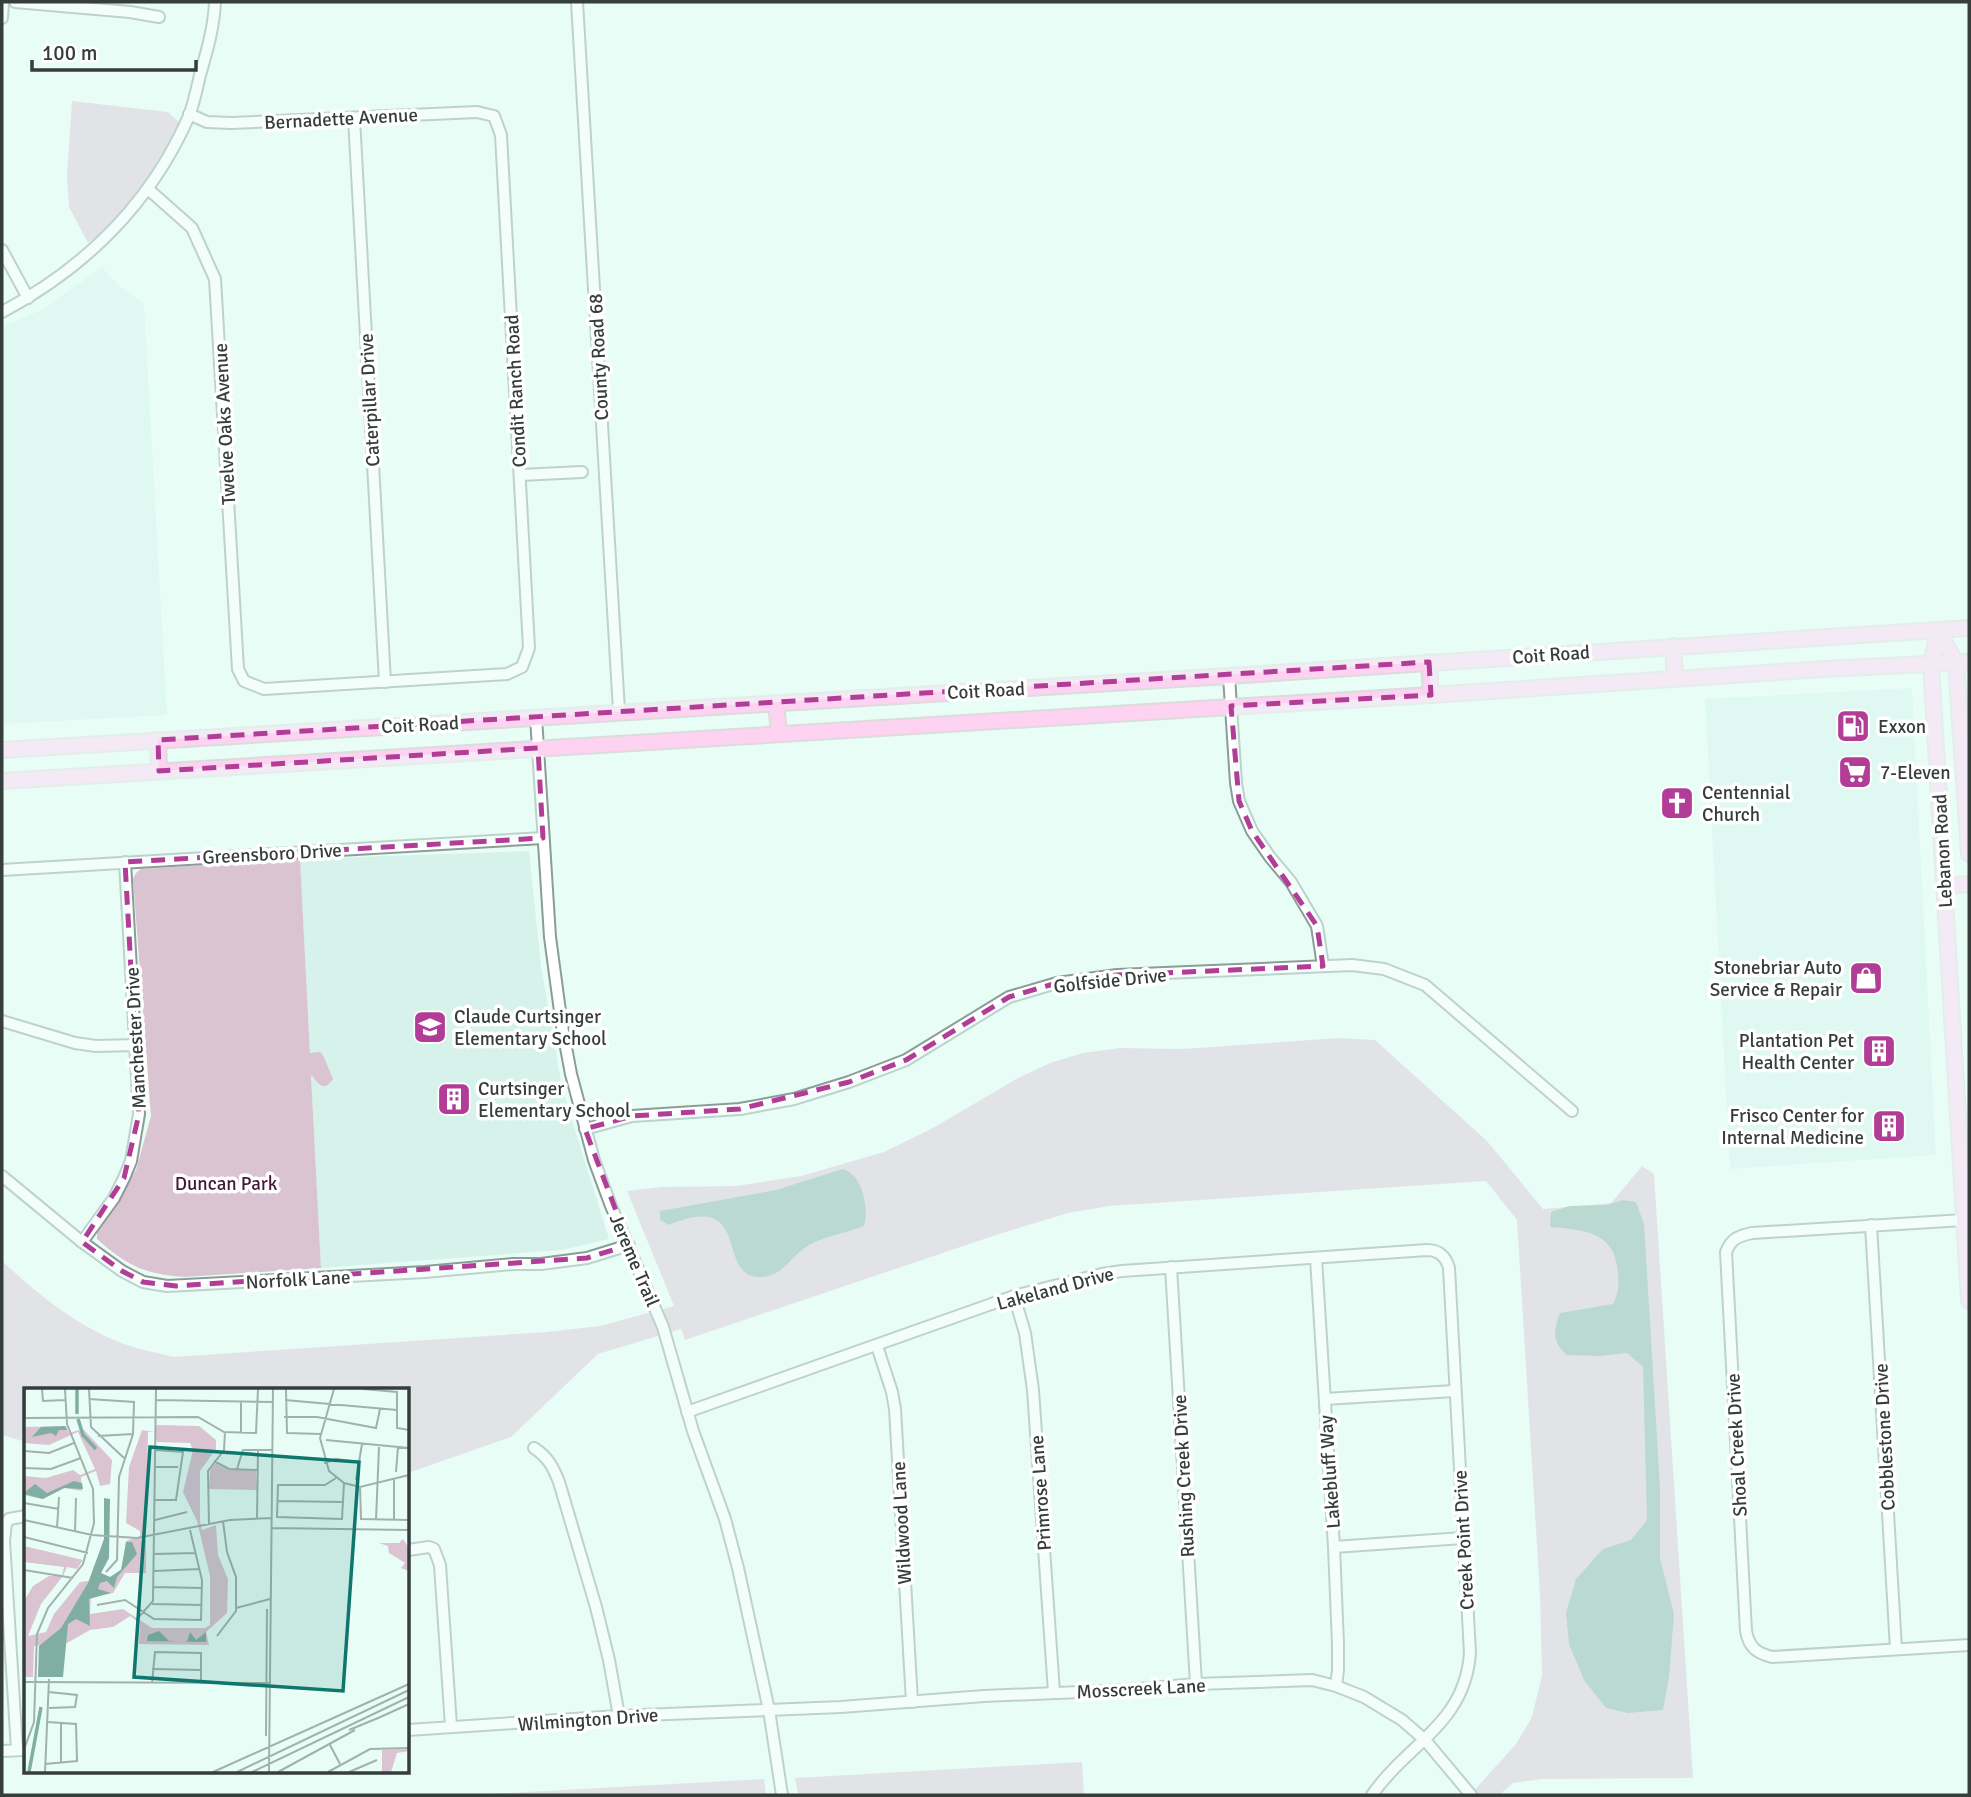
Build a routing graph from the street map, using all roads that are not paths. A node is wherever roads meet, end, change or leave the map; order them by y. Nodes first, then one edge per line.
1 (3, 2) edge
2 (15, 2) edge
3 (215, 2) edge
4 (577, 2) edge
5 (159, 17) dead end
6 (2, 18) edge
7 (189, 114) junction
8 (494, 116) joint
9 (354, 118) junction
10 (148, 189) junction
11 (2, 250) edge
12 (28, 298) junction
13 (2, 312) edge
14 (582, 472) dead end
15 (520, 475) junction
16 (1969, 628) edge
17 (1938, 630) junction
18 (1673, 646) junction
19 (1429, 662) junction
20 (1963, 663) edge
21 (1931, 665) junction
22 (1229, 676) junction
23 (1675, 679) junction
24 (385, 682) junction
25 (1431, 695) junction
26 (776, 703) junction
27 (1231, 706) junction
28 (619, 712) junction
29 (536, 717) junction
30 (779, 733) junction
31 (158, 740) junction
32 (538, 748) junction
33 (2, 750) edge
34 (159, 771) junction
35 (2, 781) edge
36 (543, 838) junction
37 (1969, 853) edge
38 (125, 862) junction
39 (2, 870) edge
40 (1969, 884) edge
41 (1945, 886) junction
42 (1323, 966) junction
43 (2, 1021) edge
44 (137, 1045) junction
45 (1572, 1111) dead end
46 (584, 1129) junction
47 (2, 1176) edge
48 (1968, 1219) edge
49 (1871, 1225) junction
50 (82, 1242) junction
51 (629, 1245) junction
52 (1440, 1253) joint
53 (1316, 1258) junction
54 (1171, 1267) junction
55 (1014, 1296) junction
56 (1969, 1301) edge
57 (877, 1346) junction
58 (1454, 1391) junction
59 (1325, 1399) junction
60 (687, 1412) junction
61 (534, 1448) dead end
62 (24, 1516) edge
63 (1464, 1538) junction
64 (1334, 1547) junction
65 (410, 1550) edge
66 (1969, 1645) edge
67 (1896, 1649) junction
68 (1196, 1684) junction
69 (1336, 1686) junction
70 (1054, 1692) junction
71 (912, 1702) junction
72 (769, 1710) junction
73 (619, 1716) junction
74 (451, 1726) junction
75 (410, 1730) edge
76 (1425, 1740) junction
77 (21, 1750) edge
78 (2, 1751) edge
79 (782, 1795) edge
80 (1372, 1795) edge
81 (1471, 1795) edge

1 - 6 street
2 - 5 street
3 - 7 street
4 - 28 street, County Road 68
7 - 9 street, Bernadette Avenue
7 - 10 street
8 - 9 street, Bernadette Avenue
8 - 15 street, Condit Ranch Road
9 - 24 street, Caterpillar Drive
10 - 12 street
10 - 24 street, Twelve Oaks Avenue
11 - 12 street
12 - 13 street
14 - 15 street
15 - 24 street, Condit Ranch Road
16 - 17 main road, Coit Road
17 - 18 main road, Coit Road
17 - 20 main road, Lebanon Road
17 - 21 main road, Lebanon Road
18 - 19 main road, Coit Road
18 - 23 main road
19 - 22 main road, Coit Road
19 - 25 main road
20 - 21 main road, Coit Road
20 - 37 main road, Lebanon Road
21 - 23 main road, Coit Road
21 - 41 main road, Lebanon Road
22 - 26 main road, Coit Road
22 - 27 street
23 - 25 main road, Coit Road
25 - 27 main road, Coit Road
26 - 28 main road, Coit Road
26 - 30 main road
27 - 30 main road, Coit Road
27 - 42 street
28 - 29 main road, Coit Road
29 - 31 main road, Coit Road
29 - 32 street, Jereme Trail
30 - 32 main road, Coit Road
31 - 33 main road, Coit Road
31 - 34 main road
32 - 34 main road, Coit Road
32 - 36 street, Jereme Trail
34 - 35 main road, Coit Road
36 - 38 street, Greensboro Drive
36 - 46 street, Jereme Trail
38 - 39 street, Greensboro Drive
38 - 44 street, Manchester Drive
40 - 41 main road
41 - 48 main road, Lebanon Road
42 - 45 street, Golfside Drive
42 - 46 street, Golfside Drive
43 - 44 street
44 - 50 street, Manchester Drive
46 - 51 street, Jereme Trail
47 - 50 street, Norfolk Lane
48 - 49 street
48 - 56 main road, Lebanon Road
49 - 67 street, Cobblestone Drive
49 - 67 street, Shoal Creek Drive
50 - 51 street, Norfolk Lane
51 - 60 street, Jereme Trail
52 - 53 street, Lakeland Drive
52 - 58 street, Creek Point Drive
53 - 54 street, Lakeland Drive
53 - 59 street, Lakebluff Way
54 - 55 street, Lakeland Drive
54 - 68 street, Rushing Creek Drive
55 - 57 street, Lakeland Drive
55 - 70 street, Primrose Lane
57 - 60 street, Lakeland Drive
57 - 71 street, Wildwood Lane
58 - 59 street
58 - 63 street, Creek Point Drive
59 - 64 street, Lakebluff Way
60 - 72 street, Jereme Trail
61 - 73 street
62 - 77 street
63 - 64 street
63 - 76 street, Creek Point Drive
64 - 69 street, Lakebluff Way
65 - 74 street
66 - 67 street
68 - 69 street, Mosscreek Lane
68 - 70 street, Mosscreek Lane
69 - 76 street, Mosscreek Lane
70 - 71 street, Mosscreek Lane
71 - 72 street, Mosscreek Lane
72 - 73 street, Wilmington Drive
72 - 79 street, Jereme Trail
73 - 74 street, Wilmington Drive
74 - 75 street, Wilmington Drive
76 - 80 street, Creek Point Drive
76 - 81 street, Mosscreek Lane
77 - 78 street

